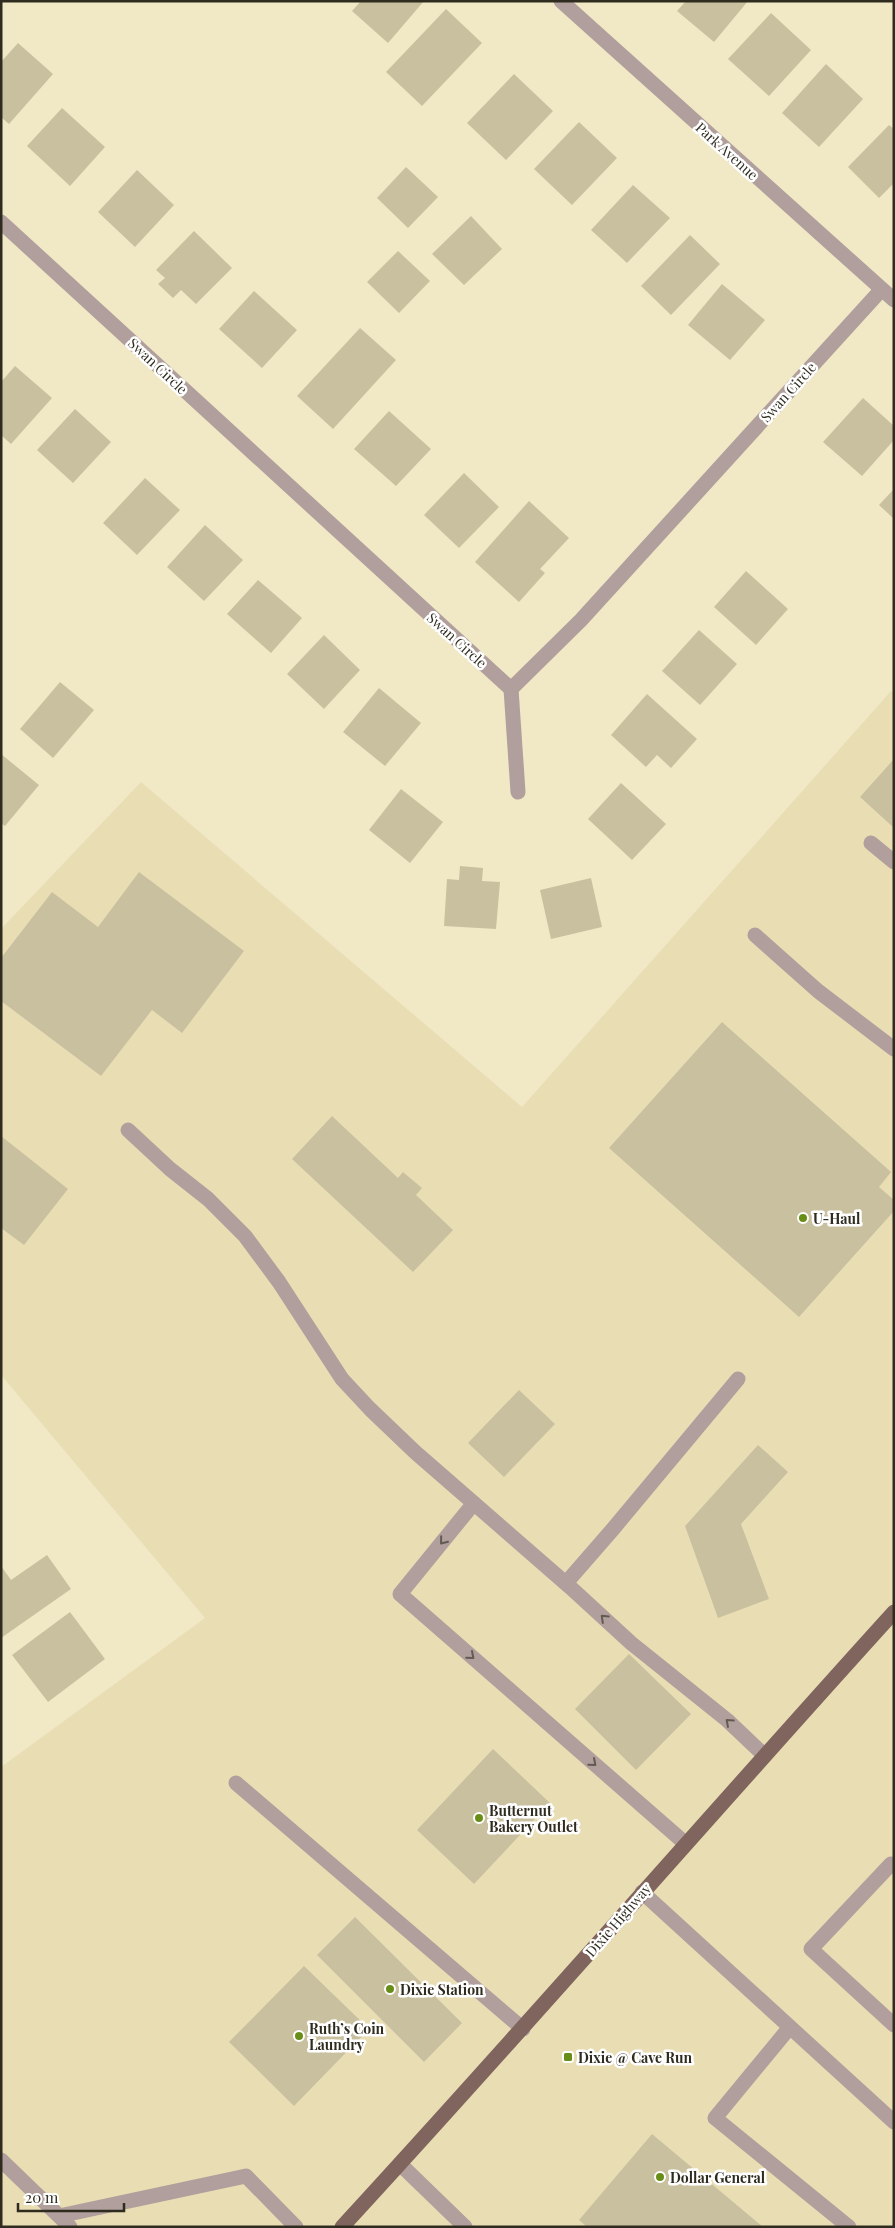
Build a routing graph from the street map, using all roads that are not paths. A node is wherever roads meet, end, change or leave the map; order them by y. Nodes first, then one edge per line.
1 (561, 1) edge
2 (1, 222) edge
3 (882, 289) junction
4 (894, 300) edge
5 (511, 689) junction
6 (518, 792) dead end
7 (871, 843) dead end
8 (894, 862) edge
9 (755, 935) dead end
10 (894, 1049) edge
11 (128, 1130) dead end
12 (738, 1378) dead end
13 (474, 1504) junction
14 (566, 1583) junction
15 (894, 1612) edge
16 (764, 1756) junction
17 (236, 1783) dead end
18 (686, 1844) junction
19 (894, 1866) edge
20 (642, 1892) junction
21 (894, 2025) edge
22 (790, 2027) junction
23 (523, 2029) junction
24 (894, 2122) edge
25 (1, 2160) edge
26 (400, 2164) junction
27 (65, 2221) edge
28 (296, 2227) edge
29 (342, 2227) edge
30 (465, 2227) edge
31 (849, 2227) edge

1 - 3 street, Park Avenue
2 - 5 street, Swan Circle
3 - 4 street, Park Avenue
3 - 5 street, Swan Circle
5 - 6 street
7 - 8 street
9 - 10 street
11 - 13 street
12 - 14 street
13 - 14 street
13 -> 18 street
16 -> 14 street
15 - 16 main road, Dixie Highway
16 - 18 main road, Dixie Highway
17 - 23 street
18 - 20 main road, Dixie Highway
19 - 21 street
20 - 22 street
20 - 23 main road, Dixie Highway
22 - 24 street
22 - 31 street
23 - 26 main road, Dixie Highway
25 - 27 street
26 - 29 main road, Dixie Highway
26 - 30 street
27 - 28 street

